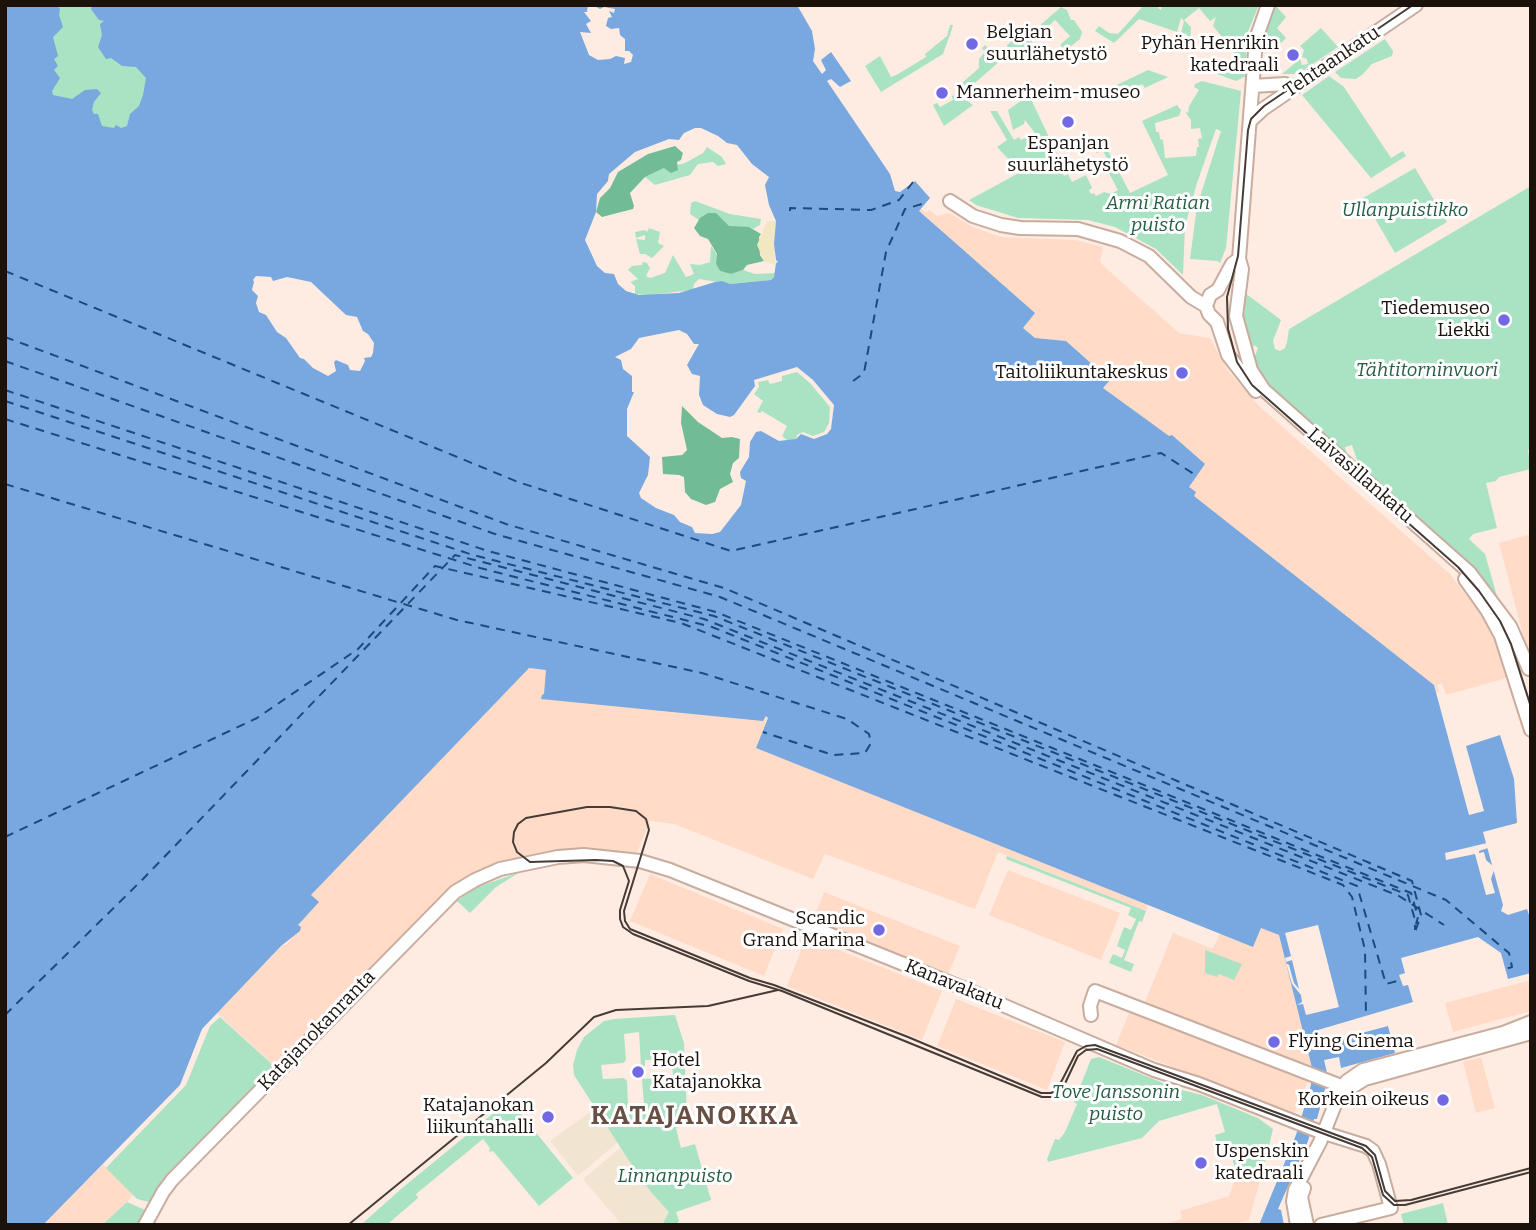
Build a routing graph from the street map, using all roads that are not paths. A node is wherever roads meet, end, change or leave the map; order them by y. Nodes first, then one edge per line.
1 (1268, 5) edge
2 (1416, 5) edge
3 (1253, 86) junction
4 (1292, 89) junction
5 (1251, 121) junction
6 (950, 201) dead end
7 (1239, 259) junction
8 (1184, 289) junction
9 (1215, 292) junction
10 (1206, 306) junction
11 (1237, 309) junction
12 (1215, 319) junction
13 (1504, 627) junction
14 (1530, 669) edge
15 (1515, 676) junction
16 (1531, 730) edge
17 (513, 866) joint
18 (1531, 1022) edge
19 (1531, 1033) edge
20 (1081, 1038) junction
21 (1346, 1088) junction
22 (1316, 1130) junction
23 (1310, 1169) junction
24 (145, 1225) edge
25 (1297, 1225) edge
26 (1307, 1225) edge
27 (1321, 1225) edge

1 - 3 main road, Laivasillankatu
2 - 4 main road, Tehtaankatu
3 - 4 main road
3 - 5 main road, Laivasillankatu
4 - 5 main road, Tehtaankatu
5 - 7 main road, Laivasillankatu
6 - 8 main road
7 - 9 main road, Laivasillankatu
7 - 11 main road, Laivasillankatu
8 - 9 main road
8 - 10 main road
9 - 10 main road, Laivasillankatu
9 - 11 main road
10 - 12 main road, Laivasillankatu
11 - 12 main road
11 - 13 main road, Laivasillankatu
12 - 13 main road, Laivasillankatu
13 - 14 main road
13 - 15 main road
14 - 15 main road
15 - 16 main road
17 - 20 main road, Kanavakatu
17 - 24 main road, Katajanokanranta
18 - 21 main road
19 - 21 main road
20 - 21 main road
20 - 22 main road, Kanavakatu
21 - 22 main road
22 - 23 main road
22 - 27 main road, Kanavakatu
23 - 25 main road
23 - 26 main road

